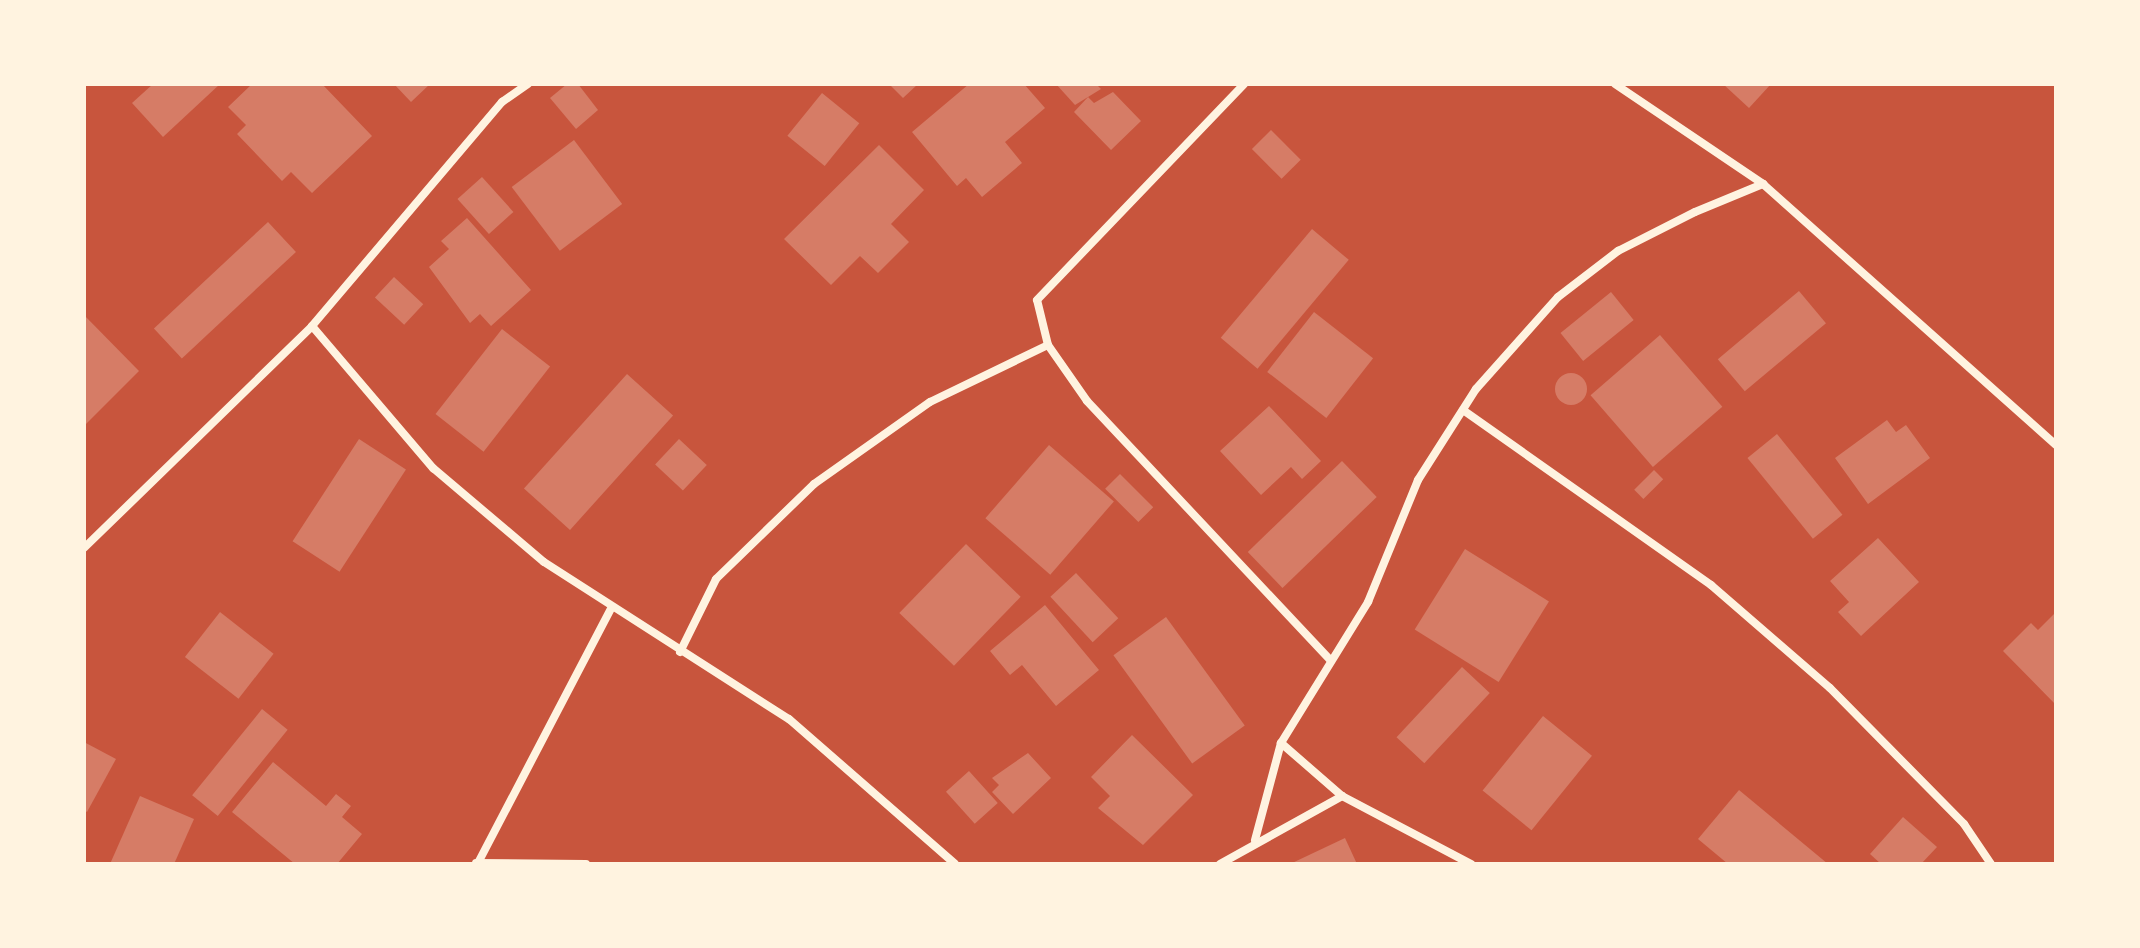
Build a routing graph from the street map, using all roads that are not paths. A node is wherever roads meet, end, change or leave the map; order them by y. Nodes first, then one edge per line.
1 (528, 84) edge
2 (1244, 84) edge
3 (1615, 84) edge
4 (1763, 184) junction
5 (312, 326) junction
6 (1048, 345) junction
7 (1463, 410) junction
8 (2056, 445) edge
9 (84, 548) edge
10 (611, 609) junction
11 (680, 652) junction
12 (1329, 659) junction
13 (1281, 743) junction
14 (1342, 796) junction
15 (1255, 840) junction
16 (477, 862) edge
17 (586, 864) edge
18 (955, 864) edge
19 (1220, 864) edge
20 (1471, 864) edge
21 (1991, 864) edge

1 - 5 street
2 - 6 street
3 - 4 street
4 - 7 street
4 - 8 street
5 - 9 street
5 - 10 street
6 - 11 street
6 - 12 street
7 - 12 street
7 - 21 street
10 - 11 street
10 - 16 street
11 - 18 street
12 - 13 street
13 - 14 street
13 - 15 street
14 - 15 street
14 - 20 street
15 - 19 street
16 - 17 street

